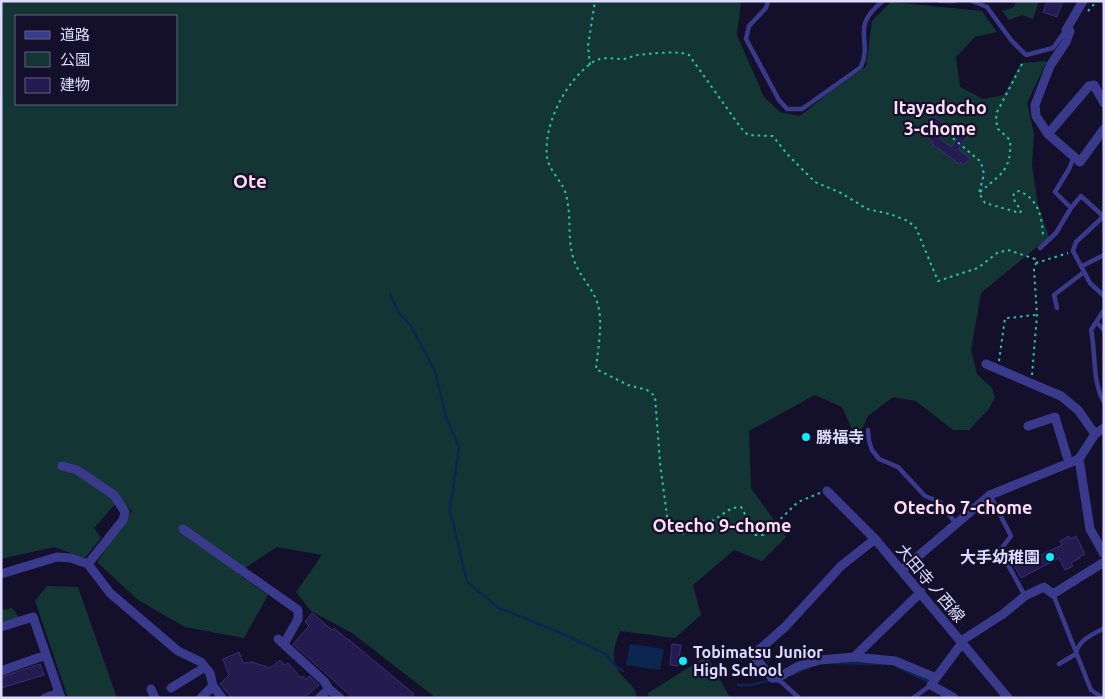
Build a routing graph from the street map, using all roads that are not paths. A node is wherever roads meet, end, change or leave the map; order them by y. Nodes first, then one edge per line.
1 (768, 1) edge
2 (883, 1) edge
3 (940, 1) edge
4 (954, 1) edge
5 (972, 1) edge
6 (1083, 1) edge
7 (1066, 30) junction
8 (1104, 103) edge
9 (1104, 130) edge
10 (1048, 134) junction
11 (1074, 157) junction
12 (1071, 208) junction
13 (1103, 216) edge
14 (1040, 248) road end
15 (1104, 255) edge
16 (1082, 266) junction
17 (1084, 272) junction
18 (1104, 296) edge
19 (1057, 308) dead end
20 (1104, 310) edge
21 (1097, 323) junction
22 (1104, 330) edge
23 (986, 364) dead end
24 (1104, 402) edge
25 (1028, 426) dead end
26 (1104, 428) edge
27 (868, 430) dead end
28 (1095, 434) junction
29 (1079, 459) junction
30 (1069, 463) junction
31 (62, 466) dead end
32 (827, 491) road end
33 (990, 496) junction
34 (956, 524) junction
35 (183, 528) dead end
36 (875, 539) junction
37 (1104, 554) edge
38 (88, 564) junction
39 (1103, 564) edge
40 (902, 570) junction
41 (1, 574) edge
42 (921, 592) junction
43 (1053, 594) junction
44 (1025, 596) junction
45 (1, 627) edge
46 (1104, 628) edge
47 (961, 642) junction
48 (1076, 654) junction
49 (46, 655) junction
50 (854, 658) junction
51 (1059, 664) dead end
52 (205, 666) junction
53 (1, 671) edge
54 (780, 681) junction
55 (933, 682) junction
56 (213, 686) junction
57 (172, 688) dead end
58 (329, 689) junction
59 (60, 695) edge
60 (45, 698) edge
61 (201, 698) edge
62 (222, 698) edge
63 (319, 698) edge
64 (340, 698) edge
65 (799, 698) edge
66 (913, 698) edge
67 (954, 698) edge
68 (1008, 698) edge
69 (1103, 698) edge

1 - 2 lane
3 - 4 lane
5 - 7 lane
6 - 7 street
7 - 10 street
8 - 10 street
9 - 11 street
10 - 11 street
11 - 12 lane
12 - 13 lane
12 - 14 lane
13 - 16 lane
15 - 16 lane
16 - 17 lane
17 - 18 lane
17 - 19 lane
20 - 21 lane
21 - 22 lane
21 - 24 lane
23 - 28 street
25 - 30 street
26 - 28 street
27 - 34 lane
28 - 29 street
29 - 30 street
29 - 37 street
30 - 33 street
31 - 38 street
32 - 36 street, 大田寺ノ西線
33 - 34 street
33 - 44 lane
34 - 40 street
35 - 58 street
36 - 40 street, 大田寺ノ西線
36 - 54 street
38 - 41 street
38 - 52 street
39 - 43 street
40 - 42 street, 大田寺ノ西線
42 - 47 street, 大田寺ノ西線
42 - 50 street
43 - 44 street
43 - 48 lane
44 - 47 street
45 - 49 street
46 - 48 lane
47 - 55 street
47 - 68 street, 大田寺ノ西線
48 - 51 lane
48 - 69 lane
49 - 53 street
49 - 59 street
50 - 54 street
50 - 55 street
52 - 56 street
52 - 57 street
54 - 65 lane
55 - 66 lane
55 - 67 street
56 - 61 street
56 - 62 street
58 - 63 street
58 - 64 street
59 - 60 street

